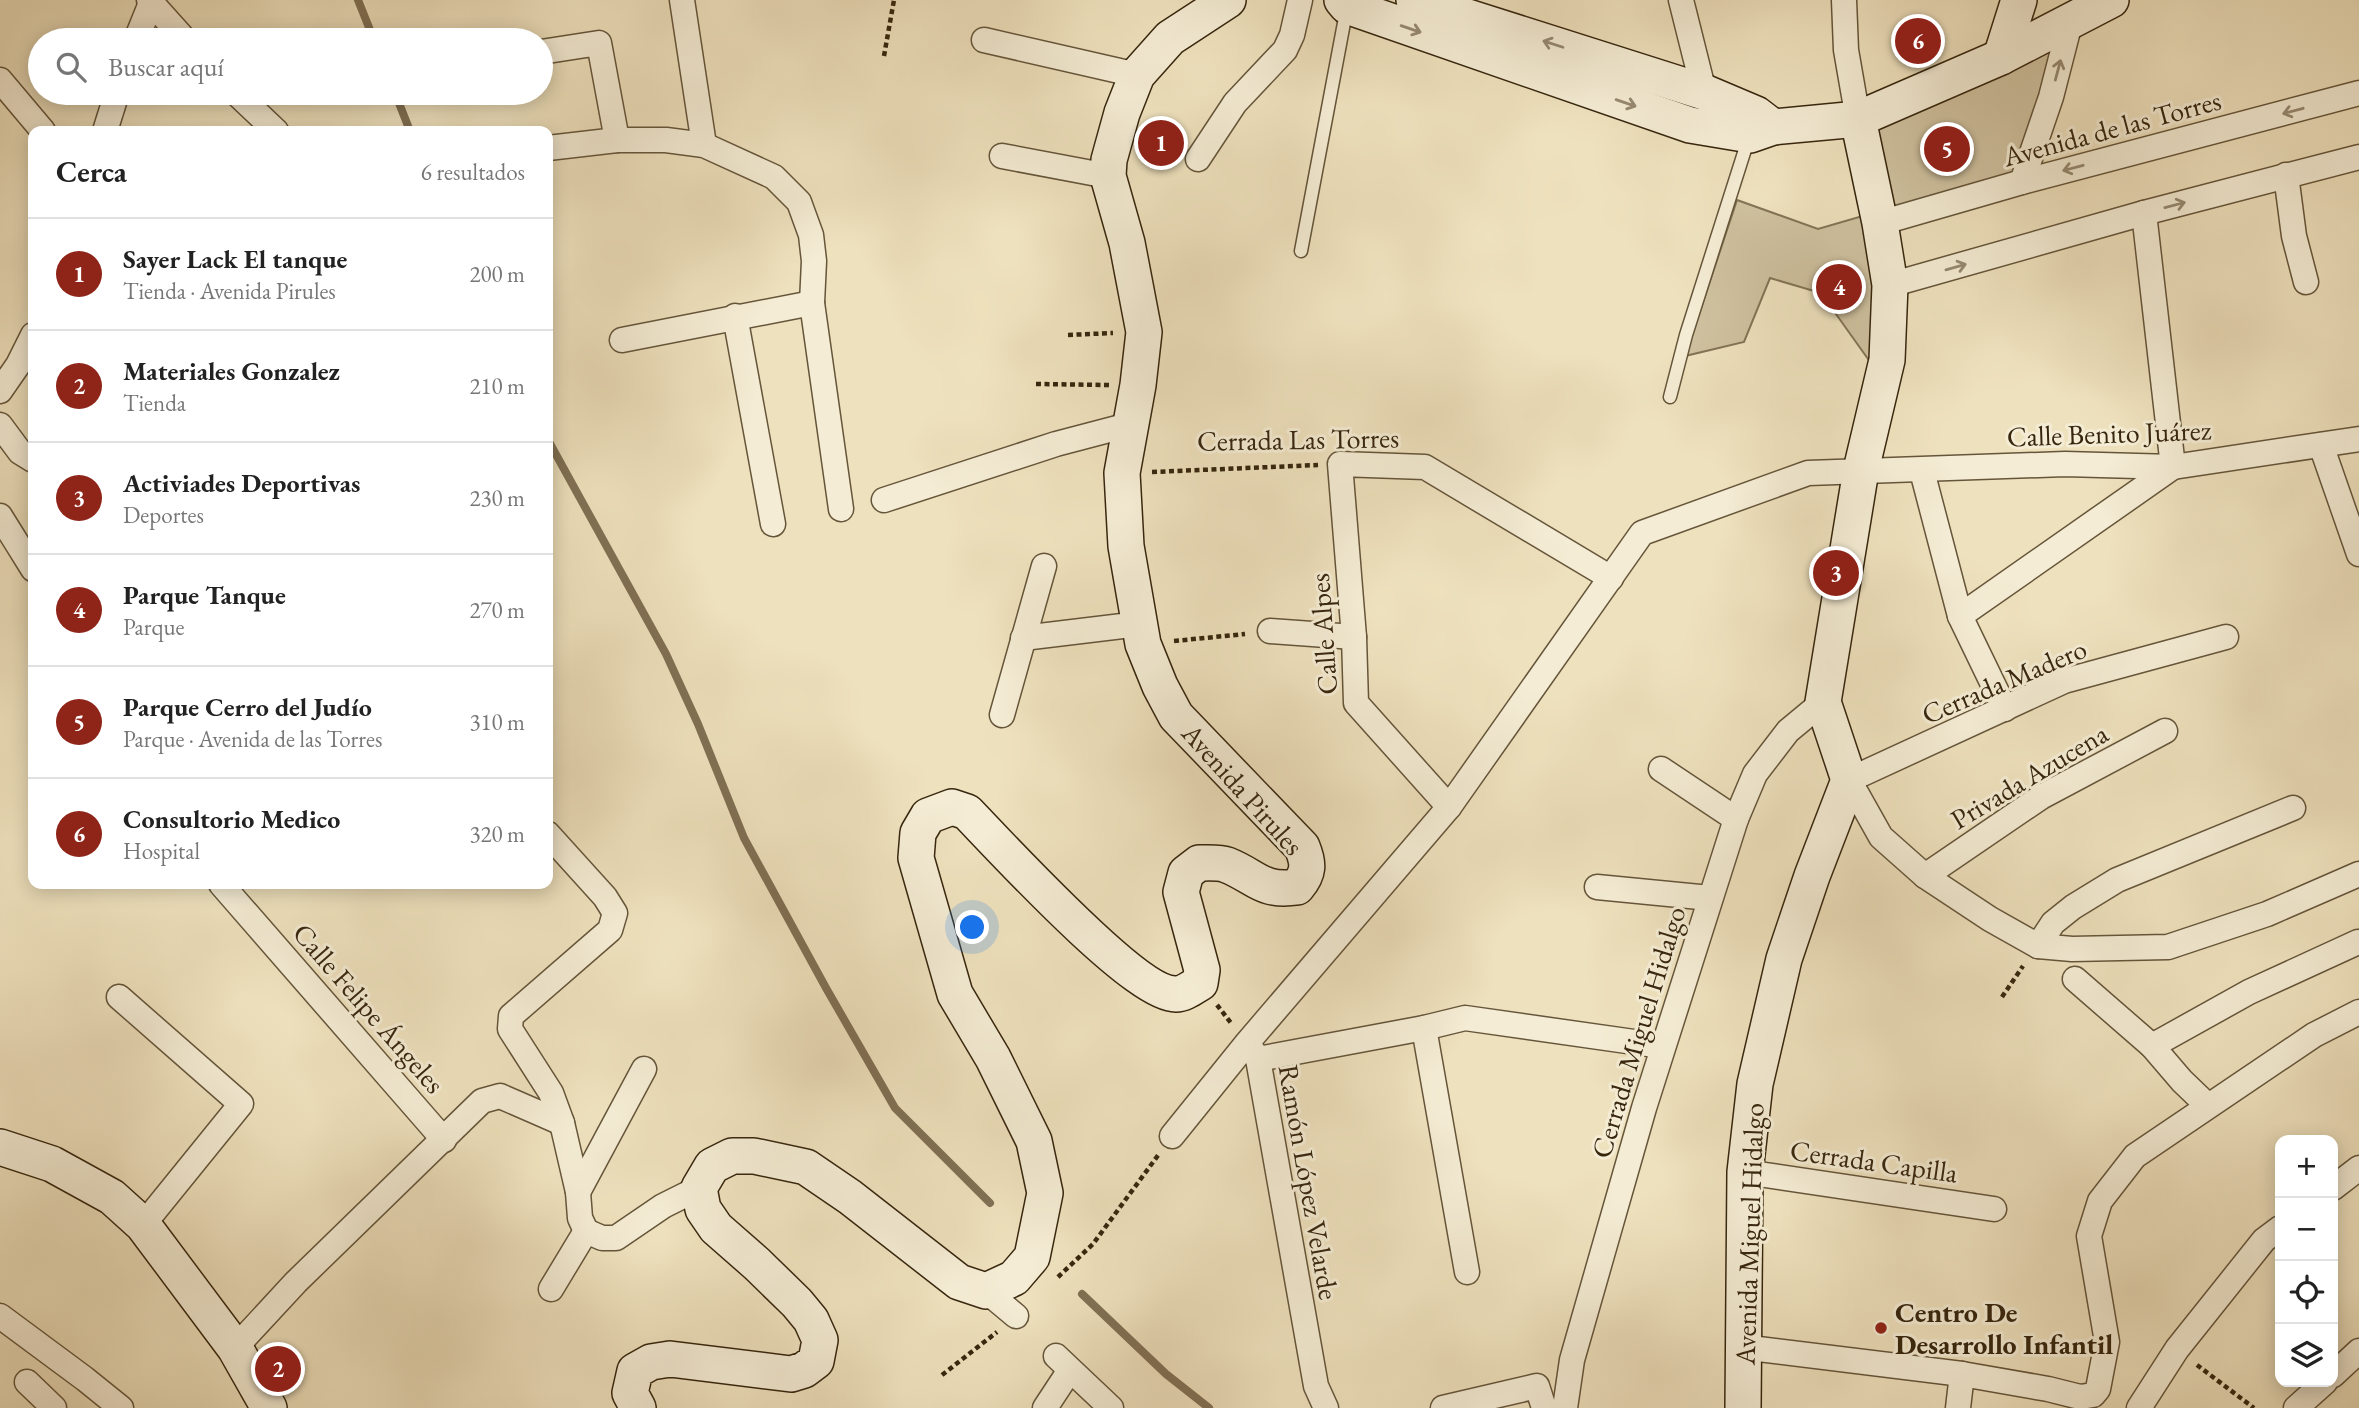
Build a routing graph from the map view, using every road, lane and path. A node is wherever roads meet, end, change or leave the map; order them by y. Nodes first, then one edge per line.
1 (682, 0) edge
2 (894, 0) edge
3 (1228, 0) edge
4 (1300, 0) edge
5 (1414, 0) edge
6 (1681, 0) edge
7 (1844, 0) edge
8 (2019, 0) edge
9 (2111, 0) edge
10 (150, 2) edge
11 (1346, 2) edge
12 (2074, 11) edge
13 (140, 28) edge
14 (173, 28) edge
15 (985, 40) dead end
16 (553, 50) edge
17 (884, 56) dead end
18 (2001, 57) junction
19 (1137, 75) junction
20 (0, 80) edge
21 (1704, 92) junction
22 (2359, 93) edge
23 (113, 105) edge
24 (249, 105) edge
25 (1858, 119) junction
26 (39, 126) edge
27 (107, 126) edge
28 (271, 126) edge
29 (1761, 131) junction
30 (617, 139) junction
31 (704, 145) junction
32 (553, 147) edge
33 (1002, 156) dead end
34 (2359, 156) edge
35 (1198, 159) dead end
36 (1103, 175) junction
37 (2286, 175) junction
38 (2022, 182) junction
39 (2144, 213) junction
40 (1880, 223) junction
41 (1301, 251) dead end
42 (2306, 282) dead end
43 (1890, 285) junction
44 (812, 303) junction
45 (735, 316) junction
46 (1144, 332) junction
47 (1068, 335) dead end
48 (622, 340) dead end
49 (28, 345) edge
50 (1036, 384) dead end
51 (1138, 385) junction
52 (0, 391) edge
53 (1670, 397) dead end
54 (1132, 424) junction
55 (0, 425) edge
56 (2359, 439) edge
57 (2321, 444) junction
58 (28, 457) edge
59 (1340, 464) junction
60 (2173, 467) junction
61 (1861, 470) junction
62 (1922, 471) junction
63 (1122, 473) junction
64 (884, 500) dead end
65 (841, 509) dead end
66 (0, 516) edge
67 (774, 524) dead end
68 (2359, 554) edge
69 (28, 561) edge
70 (1044, 566) dead end
71 (1611, 579) junction
72 (1960, 616) junction
73 (1270, 631) joint
74 (1141, 634) junction
75 (1354, 637) junction
76 (2226, 637) dead end
77 (1023, 638) junction
78 (1823, 702) junction
79 (2006, 709) junction
80 (1002, 715) dead end
81 (2165, 731) dead end
82 (1661, 769) dead end
83 (1849, 780) junction
84 (1449, 807) junction
85 (2293, 808) dead end
86 (1736, 819) junction
87 (553, 839) edge
88 (2359, 874) edge
89 (1925, 876) junction
90 (1597, 887) dead end
91 (225, 889) edge
92 (1710, 898) junction
93 (2358, 942) edge
94 (2038, 946) junction
95 (2075, 979) dead end
96 (1200, 983) junction
97 (119, 997) dead end
98 (2002, 997) dead end
99 (2359, 1012) edge
100 (1424, 1028) junction
101 (1662, 1046) junction
102 (2152, 1046) junction
103 (1252, 1051) junction
104 (644, 1069) dead end
105 (2207, 1105) junction
106 (562, 1123) junction
107 (1172, 1136) joint
108 (444, 1140) junction
109 (0, 1147) edge
110 (2359, 1168) edge
111 (1745, 1172) junction
112 (2338, 1184) edge
113 (699, 1188) junction
114 (578, 1192) junction
115 (1994, 1209) dead end
116 (143, 1225) junction
117 (586, 1231) junction
118 (2275, 1232) edge
119 (1093, 1244) dead end
120 (1467, 1272) dead end
121 (551, 1289) dead end
122 (986, 1291) junction
123 (0, 1316) edge
124 (1016, 1317) joint
125 (1742, 1347) junction
126 (235, 1348) junction
127 (2177, 1349) junction
128 (2359, 1351) edge
129 (2338, 1370) edge
130 (1962, 1374) junction
131 (942, 1375) dead end
132 (27, 1382) dead end
133 (2319, 1387) edge
134 (54, 1408) edge
135 (121, 1408) edge
136 (269, 1408) edge
137 (638, 1408) edge
138 (1045, 1408) edge
139 (1111, 1408) edge
140 (1326, 1408) edge
141 (1443, 1408) edge
142 (1544, 1408) edge
143 (1565, 1408) edge
144 (1743, 1408) edge
145 (1958, 1408) edge
146 (2139, 1408) edge
147 (2254, 1408) edge
148 (2296, 1408) edge

1 - 31 street
2 - 17 path
3 - 19 street, Avenida Pirules
4 - 35 street
21 -> 5 street
6 - 21 street
7 - 25 street
8 - 18 street
9 - 12 street
10 - 13 street
10 - 14 street
11 -> 29 street
11 - 41 lane
12 - 18 street
38 -> 12 street
15 - 19 street
16 - 30 street
18 - 25 street
19 - 36 street, Avenida Pirules
20 - 26 street
21 - 29 street
22 -> 38 street, Avenida de las Torres
23 - 27 street
24 - 28 street
25 - 29 street
25 - 40 street
29 - 53 lane
30 - 31 street
30 - 32 street
31 - 44 street
33 - 36 street
34 - 37 street
36 - 46 street, Avenida Pirules
39 -> 37 street
37 - 42 street
38 - 40 street, Avenida de las Torres
43 -> 39 street
39 - 60 street
40 - 43 street
43 - 61 street
44 - 45 street
44 - 65 street
45 - 48 street
45 - 67 street
46 - 47 path
46 - 51 street, Avenida Pirules
49 - 52 street
50 - 51 path
51 - 54 street, Avenida Pirules
54 - 63 street, Avenida Pirules
54 - 64 street
55 - 58 street
56 - 57 street, Calle Benito Juárez
57 - 60 street, Calle Benito Juárez
57 - 68 street
59 - 63 path, Cerrada Las Torres
59 - 71 street, Cerrada Las Torres
59 - 75 street, Calle Alpes
60 - 62 street, Calle Benito Juárez
60 - 72 street
61 - 62 street, Calle Benito Juárez
61 - 71 street
61 - 78 street
62 - 72 street
63 - 74 street, Avenida Pirules
66 - 69 street
70 - 77 street
71 - 84 street
72 - 79 street
73 - 74 path
73 - 75 street
74 - 77 street
74 - 96 street, Avenida Pirules
75 - 84 street, Calle Alpes
76 - 79 street, Cerrada Madero
77 - 80 street
78 - 83 street
78 - 86 street, Cerrada Miguel Hidalgo
79 - 83 street, Cerrada Madero
81 - 89 street, Privada Azucena
82 - 86 street
83 - 89 street
83 - 111 street, Avenida Miguel Hidalgo
84 - 103 street
85 - 94 street
86 - 92 street, Cerrada Miguel Hidalgo
87 - 106 street
88 - 94 street
89 - 94 street
90 - 92 street
91 - 108 street, Calle Felipe Ángeles
92 - 101 street, Cerrada Miguel Hidalgo
93 - 102 street
94 - 98 path
95 - 102 street
96 - 103 path, Ramón López Velarde
96 - 122 street
97 - 116 street
99 - 105 street
100 - 101 street
100 - 103 street
100 - 120 street
101 - 143 street, Cerrada Miguel Hidalgo
102 - 105 street
103 - 107 street
103 - 140 street, Ramón López Velarde
104 - 114 street
105 - 130 street
106 - 108 street
106 - 114 street
107 - 119 path
108 - 126 street
109 - 116 street
110 - 112 street
111 - 115 street, Cerrada Capilla
111 - 125 street, Avenida Miguel Hidalgo
113 - 117 street
113 - 122 street
113 - 137 street
114 - 117 street
116 - 126 street
117 - 121 street
118 - 127 street
122 - 124 street
123 - 135 street
124 - 131 path
125 - 130 street
125 - 144 street, Avenida Miguel Hidalgo
126 - 136 street
127 - 146 street
127 - 147 path
128 - 129 street
130 - 145 street
132 - 134 street
133 - 148 street
138 - 139 street
141 - 142 street

